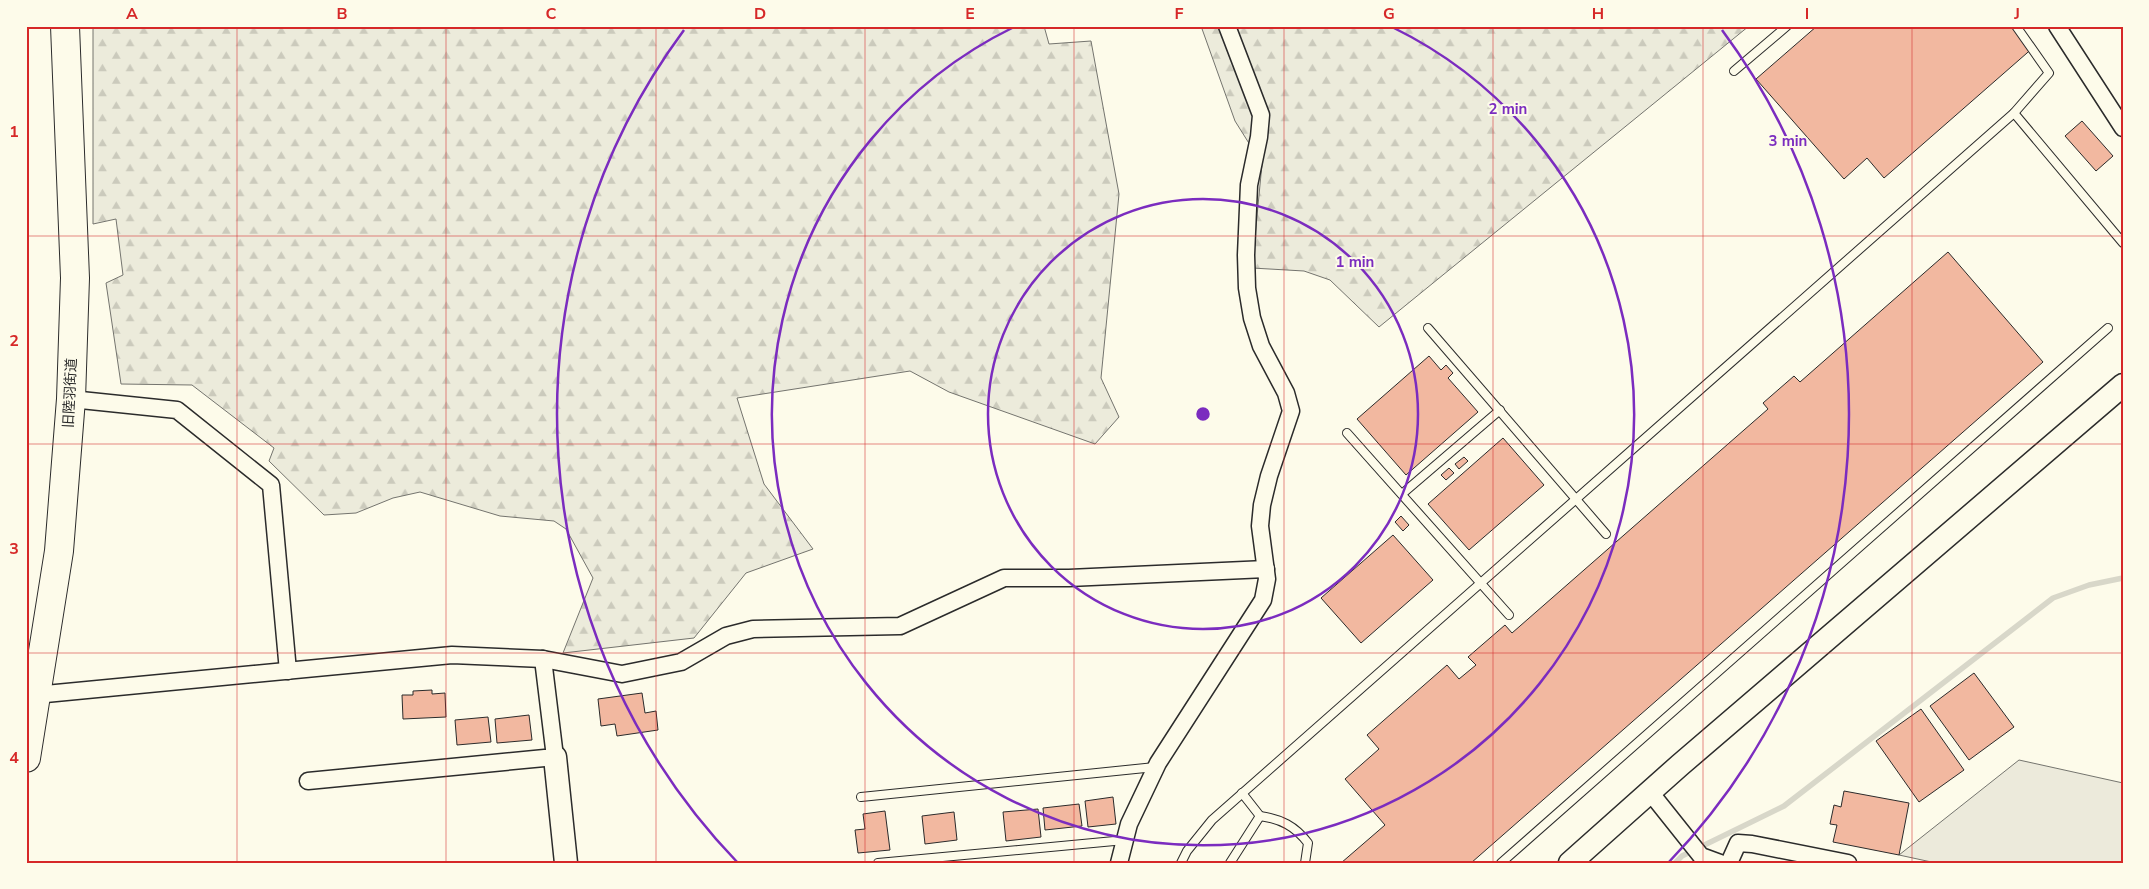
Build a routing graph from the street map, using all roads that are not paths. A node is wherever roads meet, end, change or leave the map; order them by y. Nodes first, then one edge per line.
1 (65, 26) edge
2 (1227, 26) edge
3 (1787, 26) edge
4 (2016, 26) edge
5 (2057, 26) edge
6 (1734, 71) dead end
7 (2014, 113) junction
8 (2123, 128) edge
9 (2123, 243) edge
10 (1428, 328) dead end
11 (2108, 328) dead end
12 (2123, 385) edge
13 (71, 399) junction
14 (1500, 410) junction
15 (1347, 433) dead end
16 (1402, 494) junction
17 (1577, 499) junction
18 (1606, 534) dead end
19 (1266, 569) junction
20 (1482, 583) junction
21 (1509, 615) dead end
22 (544, 659) junction
23 (288, 671) junction
24 (35, 695) junction
25 (554, 757) junction
26 (26, 758) edge
27 (1156, 767) junction
28 (308, 782) dead end
29 (1650, 792) junction
30 (1242, 793) junction
31 (861, 797) dead end
32 (1260, 816) junction
33 (1125, 840) junction
34 (1235, 855) junction
35 (566, 863) edge
36 (878, 863) edge
37 (1119, 863) edge
38 (1181, 863) edge
39 (1230, 863) edge
40 (1240, 863) edge
41 (1305, 863) edge
42 (1501, 863) edge
43 (1570, 863) edge
44 (1720, 863) edge
45 (1728, 863) edge
46 (1848, 863) edge

1 - 13 highway, 旧陸羽街道
2 - 19 street
3 - 6 lane
4 - 7 lane
5 - 8 street
7 - 9 lane
7 - 17 lane
10 - 14 lane
11 - 42 lane
12 - 29 street
13 - 23 street
13 - 24 highway, 旧陸羽街道
14 - 16 lane
14 - 17 lane
15 - 16 lane
16 - 20 lane
17 - 18 lane
17 - 20 lane
19 - 22 street
19 - 27 street
20 - 21 lane
20 - 30 lane
22 - 23 street
22 - 25 street
23 - 24 street
24 - 26 highway, 旧陸羽街道
25 - 28 street
25 - 35 street
27 - 31 lane
27 - 33 street
29 - 43 street
29 - 44 street
30 - 32 lane
30 - 38 lane
32 - 34 lane
32 - 41 lane
33 - 36 lane
33 - 37 street
34 - 39 lane
34 - 40 lane
45 - 46 street

